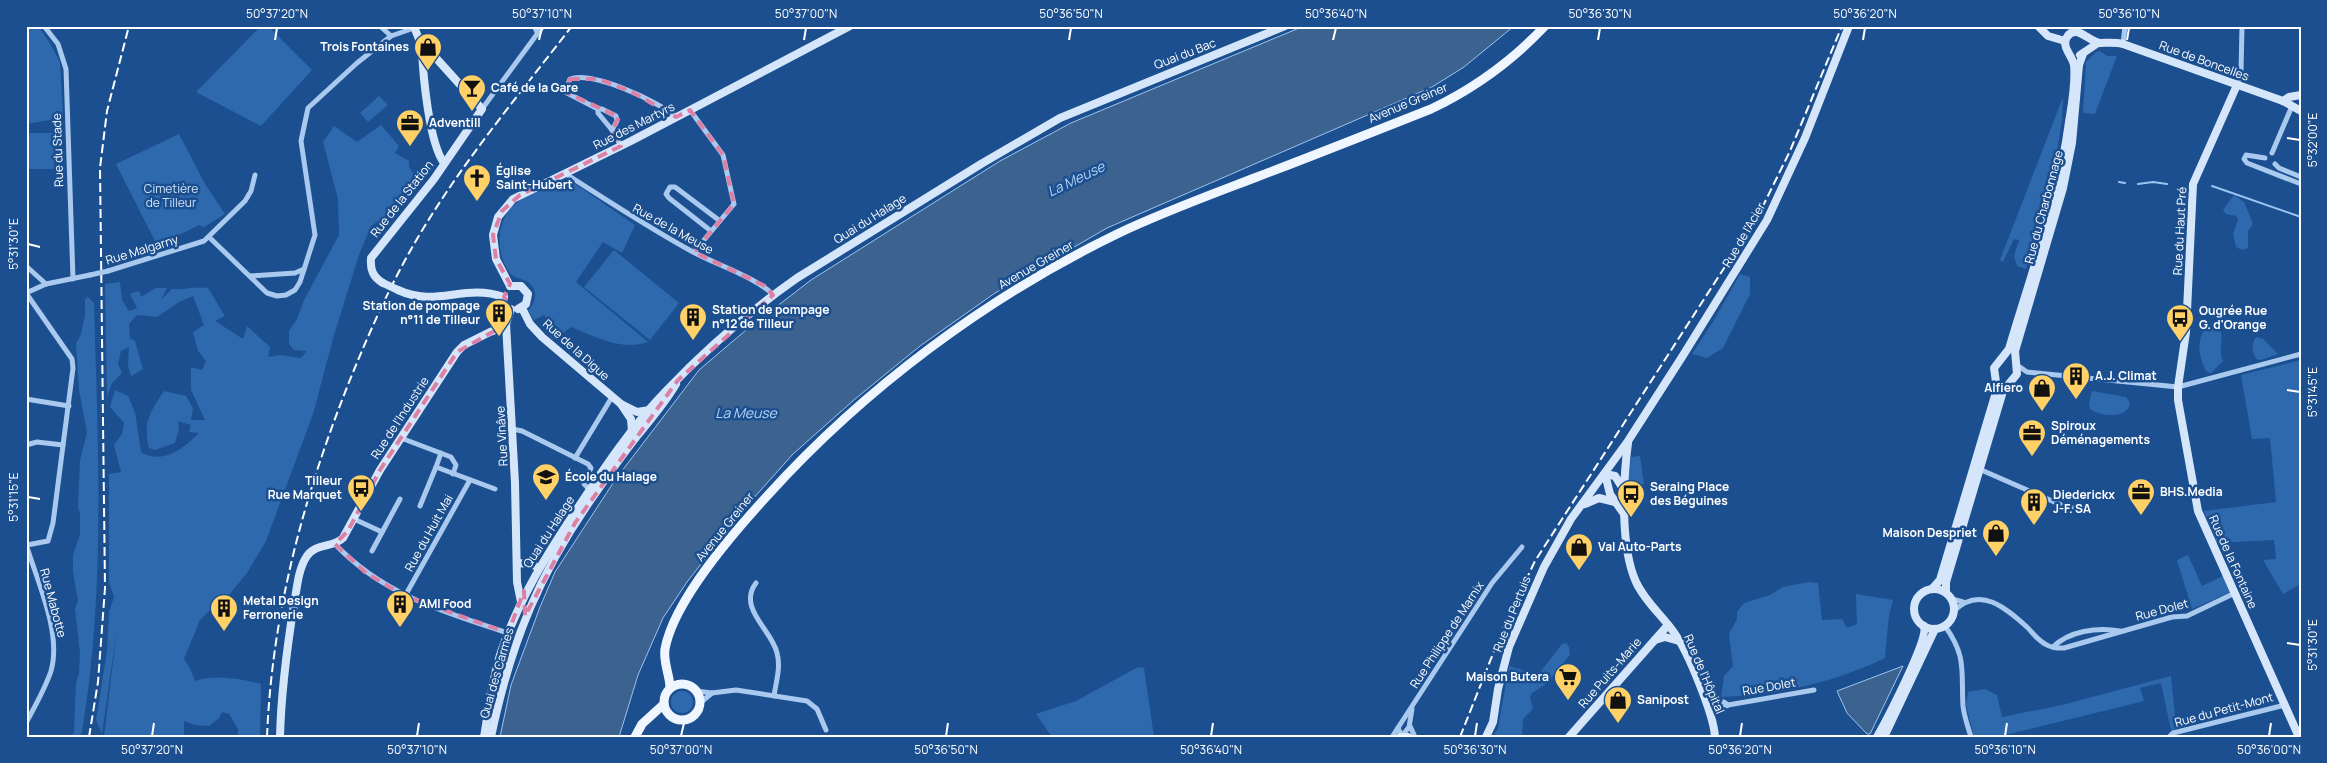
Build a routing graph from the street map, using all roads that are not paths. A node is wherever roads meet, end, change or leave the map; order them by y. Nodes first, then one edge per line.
1 (44, 26) edge
2 (380, 26) edge
3 (534, 26) edge
4 (543, 26) edge
5 (850, 26) edge
6 (1285, 26) edge
7 (1545, 26) edge
8 (1849, 26) edge
9 (2038, 26) edge
10 (2125, 26) edge
11 (2242, 26) edge
12 (414, 27) edge
13 (2072, 30) edge
14 (2083, 32) edge
15 (538, 34) junction
16 (391, 36) junction
17 (2065, 41) junction
18 (2098, 43) junction
19 (2122, 44) junction
20 (422, 48) junction
21 (2069, 52) junction
22 (2085, 52) junction
23 (2238, 86) junction
24 (2301, 95) edge
25 (2283, 101) junction
26 (1092, 103) joint
27 (2292, 106) junction
28 (598, 109) junction
29 (482, 110) junction
30 (690, 110) junction
31 (2301, 111) edge
32 (676, 117) junction
33 (612, 130) junction
34 (621, 146) junction
35 (2272, 153) junction
36 (2265, 158) junction
37 (444, 164) junction
38 (2275, 164) junction
39 (2260, 168) junction
40 (2271, 172) junction
41 (566, 174) junction
42 (255, 175) dead end
43 (2301, 177) edge
44 (2301, 184) edge
45 (720, 221) junction
46 (711, 231) junction
47 (209, 238) junction
48 (694, 252) junction
49 (26, 266) edge
50 (304, 269) junction
51 (250, 276) junction
52 (73, 279) junction
53 (46, 284) junction
54 (510, 286) junction
55 (26, 293) edge
56 (773, 295) junction
57 (504, 296) junction
58 (522, 308) junction
59 (511, 309) junction
60 (506, 326) junction
61 (2301, 354) edge
62 (2000, 359) junction
63 (2017, 364) junction
64 (2027, 372) junction
65 (2016, 376) junction
66 (1997, 379) junction
67 (678, 380) junction
68 (2009, 382) junction
69 (2178, 387) junction
70 (612, 397) junction
71 (26, 399) edge
72 (621, 404) junction
73 (69, 406) junction
74 (650, 410) junction
75 (513, 430) junction
76 (632, 432) junction
77 (401, 438) junction
78 (1628, 440) junction
79 (26, 445) edge
80 (63, 445) junction
81 (441, 453) junction
82 (575, 458) junction
83 (436, 467) junction
84 (1979, 468) junction
85 (453, 474) junction
86 (1604, 474) junction
87 (470, 480) junction
88 (495, 489) dead end
89 (1623, 489) junction
90 (590, 490) junction
91 (400, 499) dead end
92 (1615, 502) junction
93 (420, 506) dead end
94 (1579, 508) junction
95 (2081, 510) dead end
96 (1624, 514) junction
97 (354, 518) junction
98 (382, 532) junction
99 (26, 544) edge
100 (334, 544) junction
101 (1522, 547) dead end
102 (372, 550) dead end
103 (517, 563) junction
104 (33, 566) junction
105 (26, 568) edge
106 (539, 568) junction
107 (756, 583) dead end
108 (1932, 589) junction
109 (2235, 593) junction
110 (405, 596) junction
111 (1949, 596) junction
112 (521, 602) junction
113 (1963, 602) junction
114 (1954, 611) junction
115 (525, 616) junction
116 (1668, 625) junction
117 (1924, 626) junction
118 (1945, 626) junction
119 (1934, 629) junction
120 (2120, 632) junction
121 (508, 633) junction
122 (1653, 640) junction
123 (1680, 642) junction
124 (2053, 647) junction
125 (669, 674) junction
126 (679, 684) junction
127 (670, 688) junction
128 (1814, 690) dead end
129 (696, 691) junction
130 (712, 693) junction
131 (774, 696) junction
132 (700, 703) junction
133 (664, 704) junction
134 (1706, 704) junction
135 (1728, 705) junction
136 (2285, 705) junction
137 (1412, 708) junction
138 (1710, 714) junction
139 (654, 715) junction
140 (669, 715) junction
141 (26, 723) edge
142 (1410, 725) junction
143 (1398, 728) junction
144 (826, 730) dead end
145 (1401, 736) edge
146 (280, 737) edge
147 (484, 737) edge
148 (491, 737) edge
149 (635, 737) edge
150 (1392, 737) edge
151 (1408, 737) edge
152 (1415, 737) edge
153 (1486, 737) edge
154 (1570, 737) edge
155 (1715, 737) edge
156 (1877, 737) edge
157 (1884, 737) edge
158 (1970, 737) edge
159 (2170, 737) edge
160 (2299, 737) edge

1 - 52 street, Rue du Stade
2 - 16 street
3 - 15 street
4 - 15 street, Rue de la Station
5 - 30 main road, Rue des Martyrs
6 - 26 main road, Quai du Bac
7 - 125 main road, Avenue Greiner
8 - 78 main road, Rue de l'Acier
9 - 17 main road
10 - 19 street
11 - 23 street
12 - 16 street
12 - 20 main road
13 - 14 main road, Rue de Boncelles
13 - 17 main road, Rue de Boncelles
14 - 18 main road, Rue de Boncelles
14 - 22 main road
15 - 29 street, Rue de la Station
16 - 50 street
17 - 21 main road
18 - 19 main road, Rue de Boncelles
18 - 22 main road
19 - 23 main road, Rue de Boncelles
20 - 29 main road
20 - 37 main road
21 - 22 main road
21 - 62 main road, Rue du Charbonnage
22 - 63 main road, Rue du Charbonnage
23 - 25 main road, Rue de Boncelles
23 - 69 main road, Rue du Haut Pré
24 - 25 main road
25 - 27 main road, Rue de Boncelles
26 - 56 main road, Quai du Halage
27 - 31 main road, Rue de Boncelles
27 - 35 street
28 - 32 street
28 - 33 street
28 - 33 street
29 - 37 main road, Rue de la Station
30 - 32 main road, Rue des Martyrs
30 - 45 street
32 - 34 main road, Rue des Martyrs
33 - 34 street
34 - 41 main road, Rue des Martyrs
35 - 36 street
35 - 38 street
36 - 39 street
36 - 39 street
37 - 57 main road, Rue de la Station, bridge
38 - 40 street
38 - 43 street
39 - 40 street
40 - 44 street
41 - 48 street, Rue de la Meuse
41 - 54 main road, Rue des Martyrs
42 - 47 street
45 - 46 street
45 - 46 street
46 - 48 street
47 - 51 street
47 - 52 street, Rue Malgarny, bridge
48 - 56 street, Rue de la Meuse
49 - 53 street
50 - 51 street
50 - 51 street
52 - 53 street, Rue Malgarny
53 - 55 street, Rue Malgarny
54 - 57 main road
54 - 58 main road
55 - 73 street
56 - 67 main road, Quai du Halage
57 - 59 main road
58 - 59 main road
58 - 70 main road, Rue de la Digue
59 - 60 main road, Rue Vinâve
60 - 75 main road, Rue Vinâve
60 - 77 main road, Rue de l'Industrie
61 - 69 street
62 - 63 main road
62 - 66 main road, Rue du Charbonnage
63 - 64 street
63 - 65 main road, Rue du Charbonnage
64 - 65 street
64 - 69 street
65 - 68 main road
66 - 68 main road
66 - 108 main road, Rue du Charbonnage
67 - 74 main road, Quai du Halage
67 - 115 main road, Quai du Halage
68 - 84 main road
69 - 109 main road, Rue de la Fontaine
70 - 72 main road, Rue de la Digue
70 - 82 street
71 - 73 street
72 - 74 main road, Rue de la Digue
72 - 76 main road, Rue de la Digue
73 - 80 street
74 - 76 main road, Quai du Halage
75 - 82 street
75 - 103 main road, Rue Vinâve
76 - 90 main road, Quai du Halage
77 - 81 street
77 - 97 main road, Rue de l'Industrie
78 - 86 main road, Rue de l'Acier
78 - 89 main road, Rue de l'Hôpital
79 - 80 street
80 - 99 street
81 - 83 street
81 - 85 street
82 - 90 street
83 - 85 street
83 - 93 street
84 - 95 street
84 - 111 main road
85 - 87 street
86 - 89 main road
86 - 92 main road
86 - 94 main road, Rue du Pertuis
87 - 88 street
87 - 110 street, Rue du Huit Mai
89 - 96 main road, Rue de l'Hôpital
90 - 106 main road, Quai du Halage
91 - 98 street
92 - 94 main road
92 - 96 main road
94 - 153 main road, Rue du Pertuis
96 - 116 main road, Rue de l'Hôpital
97 - 98 street
97 - 100 main road, Rue de l'Industrie
98 - 102 street
99 - 104 street, Rue Mabotte
100 - 110 street
100 - 146 main road
101 - 137 street, Rue Philippe de Marnix
103 - 106 main road
103 - 112 main road, Rue Vinâve
104 - 105 street
104 - 141 street, Rue Mabotte
106 - 112 main road, Quai du Halage
106 - 115 main road
107 - 131 street
108 - 111 main road
108 - 117 main road, Rue du Charbonnage
109 - 120 street, Rue Dolet
109 - 136 main road, Rue de la Fontaine
110 - 121 street
111 - 113 street
111 - 114 main road
112 - 121 main road, Quai du Halage
113 - 114 street
113 - 124 street
114 - 118 main road
115 - 148 main road, Quai des Carmes
116 - 122 main road, Rue Puits-Marie
116 - 123 main road, Rue de l'Hôpital
117 - 119 main road
117 - 156 main road
118 - 119 main road
118 - 158 street
119 - 157 main road
120 - 124 street, Rue Dolet
120 - 124 street, Rue Dolet
121 - 147 main road, Quai des Carmes
122 - 123 main road
122 - 154 main road, Rue Puits-Marie
123 - 134 main road, Rue de l'Hôpital
125 - 126 main road
125 - 127 main road, Avenue Greiner
126 - 127 main road
126 - 129 main road
127 - 133 main road, Avenue Greiner
128 - 135 street, Rue Dolet
129 - 130 street
129 - 132 main road
130 - 131 street
130 - 132 street
131 - 144 street
132 - 140 main road
133 - 139 main road, Avenue Greiner
133 - 140 main road
134 - 135 street, Rue Dolet
134 - 138 main road, Rue de l'Hôpital
135 - 138 street, Rue Dolet
136 - 159 street, Rue du Petit-Mont
136 - 160 main road, Rue de la Fontaine
137 - 142 street
137 - 143 street, Rue Philippe de Marnix
138 - 155 main road, Rue de l'Hôpital
139 - 140 main road
139 - 149 main road, Avenue Greiner
142 - 145 street
142 - 152 street
143 - 145 street
143 - 150 street, Rue Philippe de Marnix
145 - 151 main road

